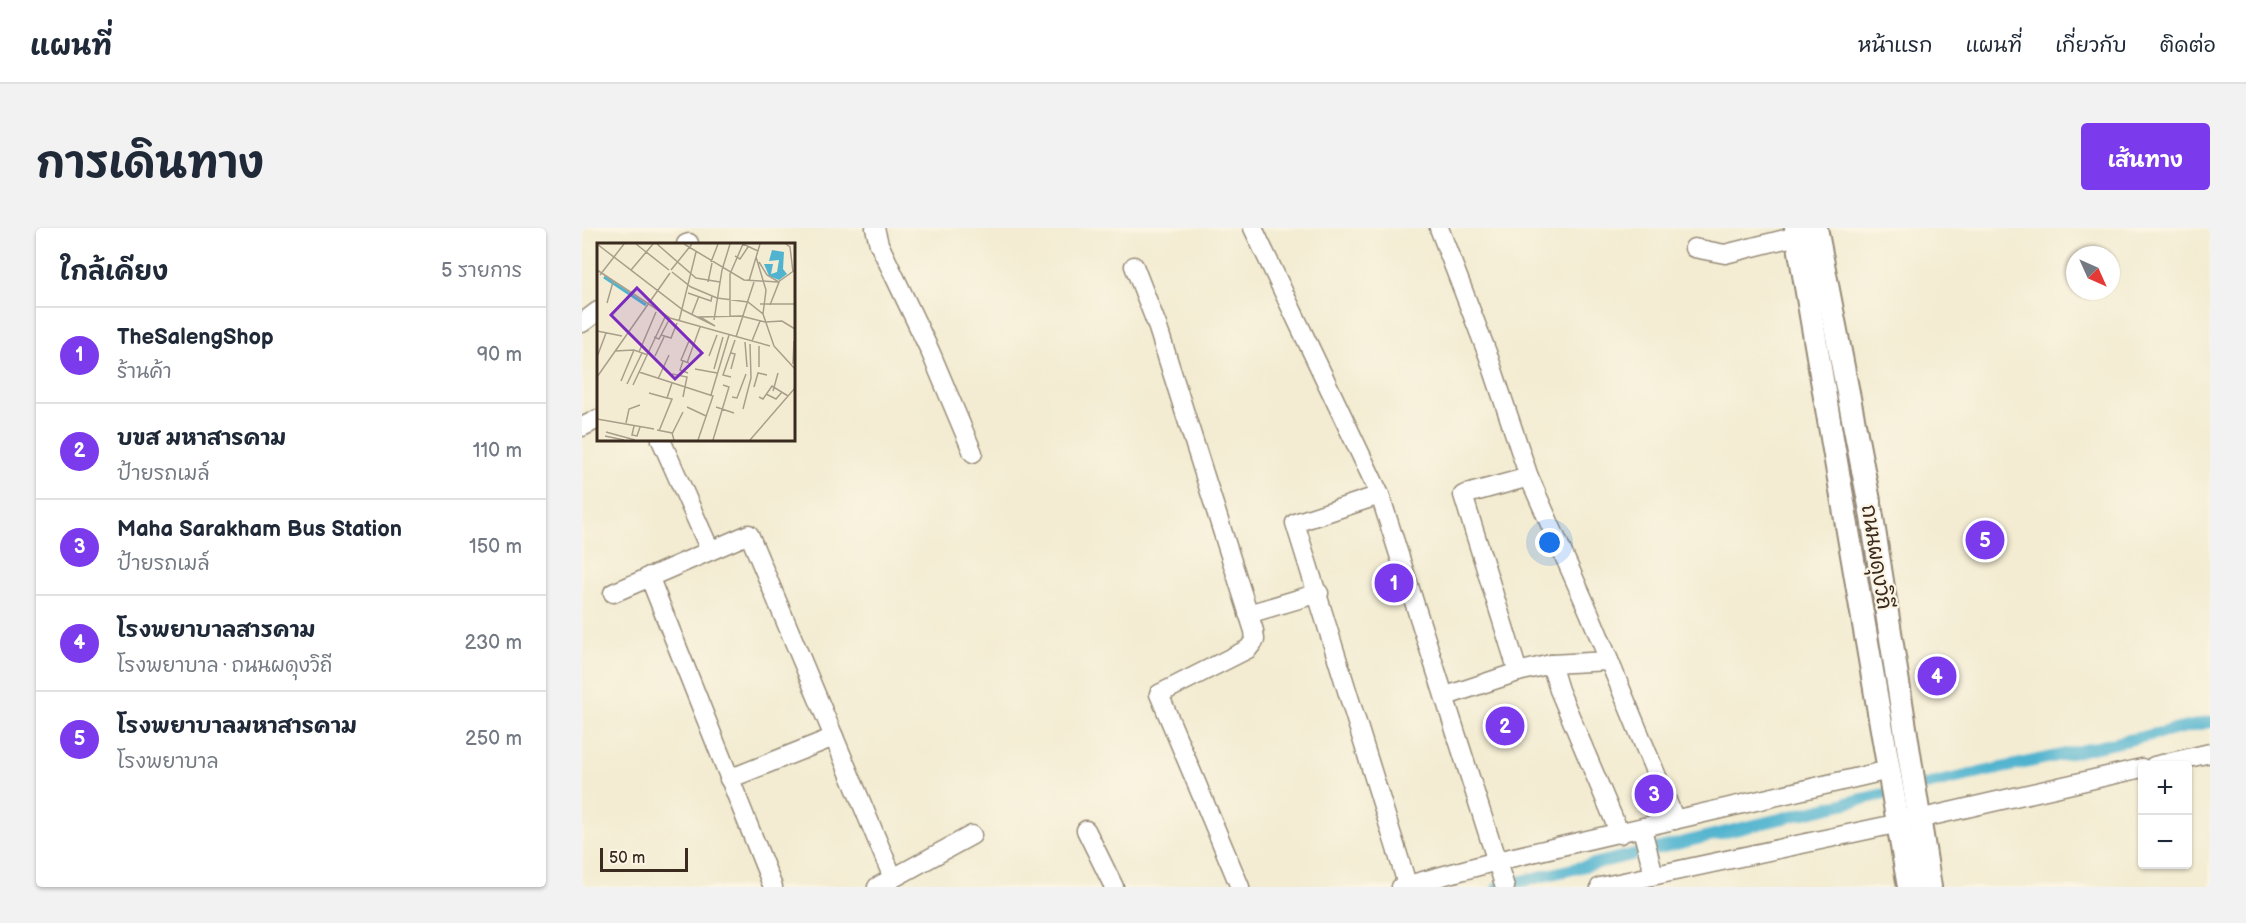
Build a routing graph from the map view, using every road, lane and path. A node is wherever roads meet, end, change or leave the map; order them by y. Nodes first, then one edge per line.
1 (875, 228) edge
2 (1253, 228) edge
3 (1438, 228) edge
4 (1803, 231) edge
5 (1694, 248) dead end
6 (1134, 266) dead end
7 (597, 311) edge
8 (582, 323) edge
9 (597, 420) edge
10 (582, 427) edge
11 (661, 441) edge
12 (973, 453) dead end
13 (1529, 477) junction
14 (1380, 495) junction
15 (710, 550) junction
16 (649, 576) junction
17 (613, 593) dead end
18 (1319, 593) junction
19 (1248, 614) junction
20 (1610, 662) junction
21 (1551, 664) junction
22 (1518, 672) junction
23 (1446, 696) junction
24 (834, 737) junction
25 (2210, 753) edge
26 (2173, 761) edge
27 (2138, 769) edge
28 (1890, 777) junction
29 (729, 779) junction
30 (1909, 814) junction
31 (1675, 820) junction
32 (1642, 828) junction
33 (1086, 830) dead end
34 (1620, 834) junction
35 (972, 835) dead end
36 (1497, 861) junction
37 (1654, 875) junction
38 (885, 882) edge
39 (1406, 886) edge
40 (773, 887) edge
41 (1114, 887) edge
42 (1240, 887) edge
43 (1505, 887) edge
44 (1600, 887) edge
45 (1909, 887) edge
46 (1930, 887) edge

1 - 12 street
2 - 14 street
3 - 13 street
4 - 5 street
4 - 28 main road, ถนนผดุงวิถี
4 - 30 main road, ถนนผดุงวิถี
6 - 19 street
7 - 8 street
9 - 10 street
11 - 15 street
13 - 20 street
13 - 22 street
14 - 18 street
14 - 23 street
15 - 16 street
15 - 24 street
16 - 17 street
16 - 29 street
18 - 19 street
18 - 39 street
19 - 42 street
20 - 21 street
20 - 31 street
21 - 22 street
21 - 34 street
22 - 23 street
23 - 36 street
24 - 29 street
24 - 38 street
25 - 26 street
27 - 30 street
28 - 30 main road, ถนนผดุงวิถี
28 - 31 street
29 - 40 street
30 - 37 street
30 - 45 main road, ถนนผดุงวิถี
30 - 46 main road, ถนนผดุงวิถี
31 - 32 street
32 - 34 street
32 - 37 street
33 - 41 street
34 - 36 street
35 - 38 street
36 - 39 street
36 - 43 street
37 - 44 street

